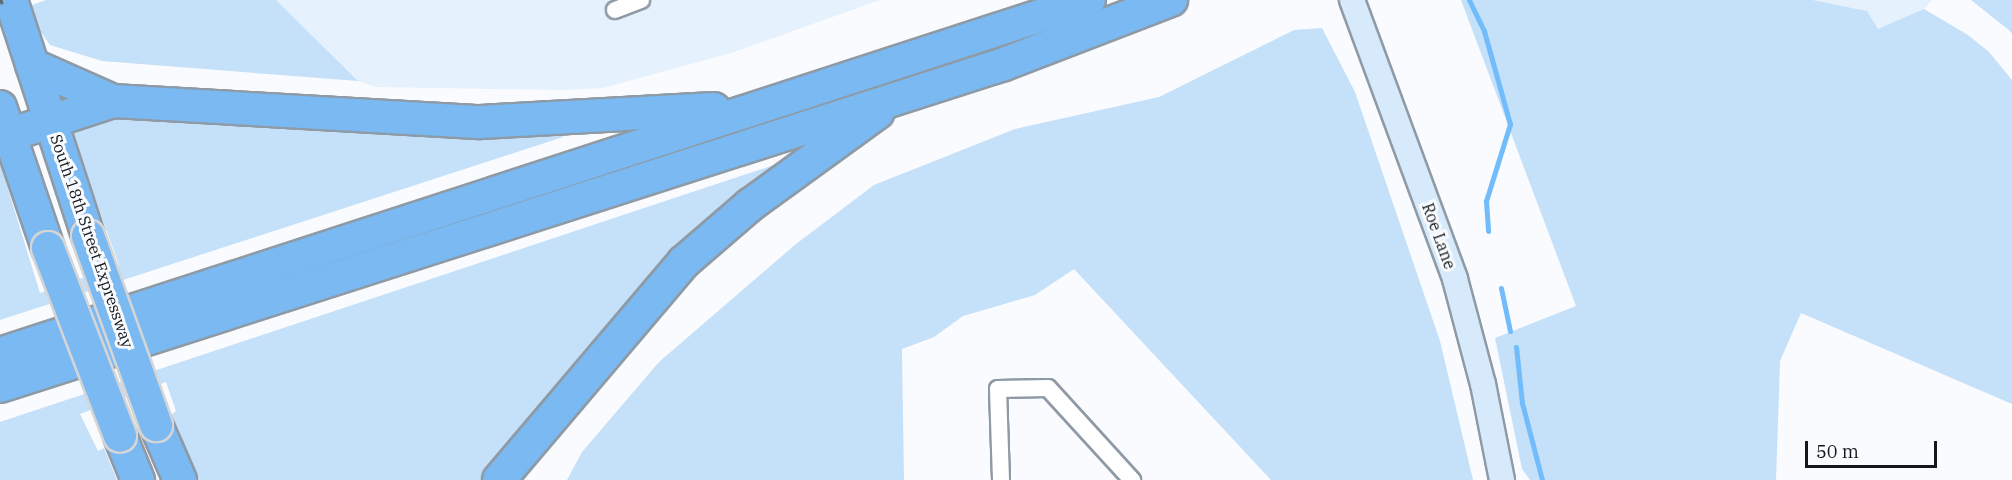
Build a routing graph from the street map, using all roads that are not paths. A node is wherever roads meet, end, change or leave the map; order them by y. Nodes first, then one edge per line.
1 (11, 0) edge
2 (641, 0) edge
3 (1089, 0) edge
4 (1171, 0) edge
5 (1352, 0) edge
6 (615, 10) dead end
7 (32, 65) junction
8 (896, 98) junction
9 (113, 101) junction
10 (760, 106) junction
11 (0, 107) edge
12 (50, 120) junction
13 (4, 138) edge
14 (0, 354) edge
15 (0, 386) edge
16 (138, 480) edge
17 (180, 480) edge
18 (499, 480) edge
19 (1001, 480) edge
20 (1132, 480) edge
21 (1502, 480) edge

1 - 7 highway, South 18th Street Expressway
2 - 6 street
3 - 10 highway
4 - 8 highway
5 - 21 street, Roe Lane
7 - 9 highway
7 - 12 highway, South 18th Street Expressway
8 - 15 highway
8 - 18 highway
9 - 10 highway
9 - 12 highway
10 - 14 highway
11 - 13 highway
12 - 13 highway
12 - 17 highway, South 18th Street Expressway, bridge
13 - 16 highway, bridge
19 - 20 street

